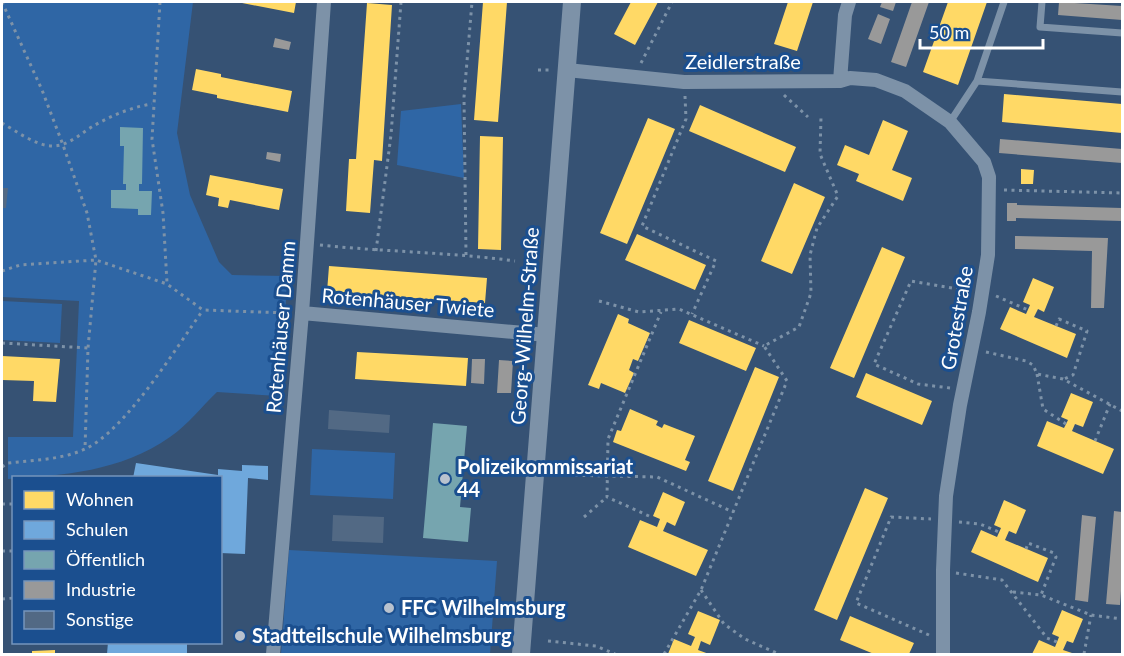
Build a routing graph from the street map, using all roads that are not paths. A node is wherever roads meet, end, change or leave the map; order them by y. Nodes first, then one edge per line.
1 (324, 2) edge
2 (572, 2) edge
3 (849, 2) edge
4 (1005, 2) edge
5 (1042, 2) edge
6 (1122, 33) edge
7 (567, 70) junction
8 (840, 81) junction
9 (977, 81) junction
10 (1122, 92) edge
11 (950, 122) junction
12 (302, 314) junction
13 (547, 335) junction
14 (943, 648) edge
15 (273, 654) edge
16 (521, 654) edge

1 - 12 street, Rotenhäuser Damm
2 - 7 street, Georg-Wilhelm-Straße
3 - 8 street
4 - 9 lane
5 - 6 lane
7 - 8 street, Zeidlerstraße
7 - 13 street, Georg-Wilhelm-Straße
8 - 11 street, Grotestraße
9 - 10 lane
9 - 11 lane
11 - 14 street, Grotestraße
12 - 13 street, Rotenhäuser Twiete
12 - 15 street, Rotenhäuser Damm
13 - 16 street, Georg-Wilhelm-Straße

